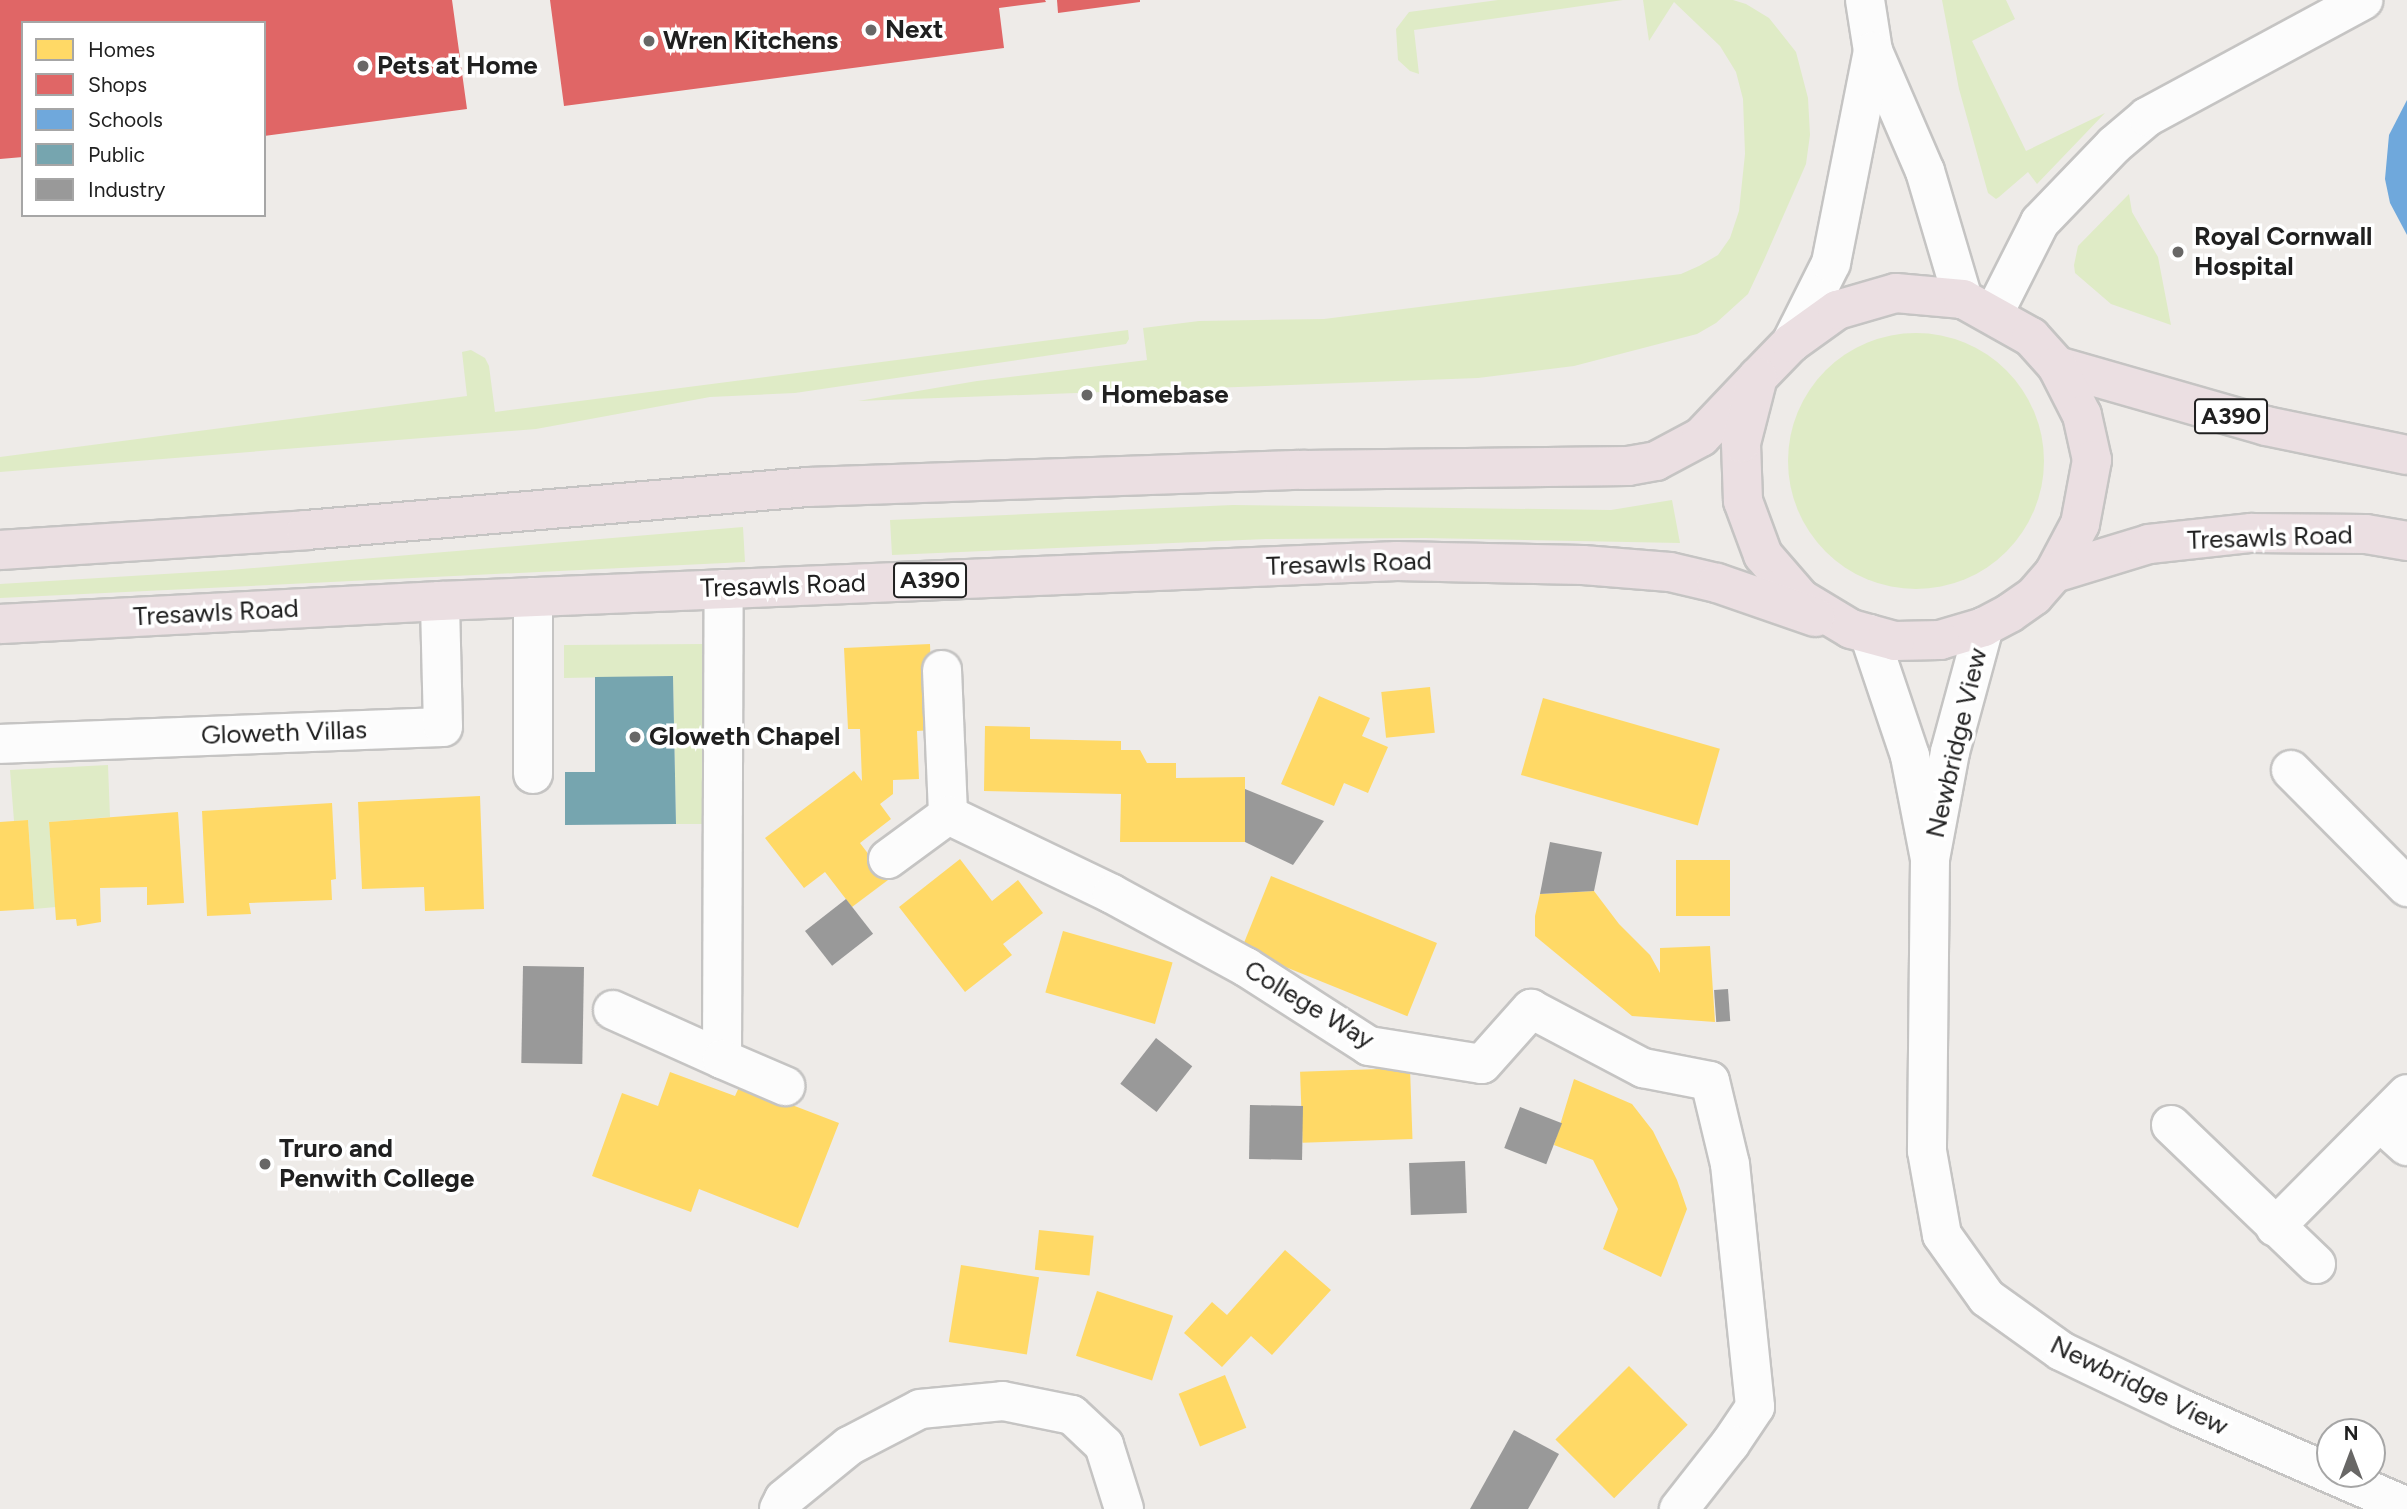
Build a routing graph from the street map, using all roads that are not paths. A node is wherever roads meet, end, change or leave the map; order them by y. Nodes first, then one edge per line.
1 (1865, 0) edge
2 (2363, 0) edge
3 (1873, 51) junction
4 (1978, 306) junction
5 (1791, 343) junction
6 (2057, 366) junction
7 (1758, 377) junction
8 (2407, 455) edge
9 (2407, 541) edge
10 (0, 550) edge
11 (2054, 573) junction
12 (724, 589) junction
13 (533, 597) junction
14 (440, 601) junction
15 (0, 624) edge
16 (1984, 627) junction
17 (1860, 632) junction
18 (942, 670) dead end
19 (0, 744) edge
20 (2291, 769) dead end
21 (533, 774) dead end
22 (948, 815) junction
23 (888, 859) dead end
24 (1930, 859) junction
25 (2407, 887) edge
26 (613, 1010) dead end
27 (722, 1059) junction
28 (785, 1086) dead end
29 (2407, 1094) edge
30 (2171, 1125) dead end
31 (2394, 1134) edge
32 (2275, 1227) junction
33 (2316, 1264) dead end
34 (2407, 1507) edge
35 (779, 1509) edge
36 (1124, 1509) edge
37 (1679, 1509) edge

1 - 3 street
2 - 4 street
3 - 4 street
3 - 5 street
4 - 5 highway, A390
4 - 6 highway, A390
5 - 7 highway, A390
6 - 8 highway, A390
6 - 11 highway, A390
7 - 10 highway, A390
7 - 17 highway, A390
9 - 11 highway, Tresawls Road / A390
11 - 16 highway, A390
12 - 13 highway, Tresawls Road / A390
12 - 17 highway, Tresawls Road / A390
12 - 27 street
13 - 14 highway, Tresawls Road / A390
13 - 21 street
14 - 15 highway, Tresawls Road / A390
14 - 19 street, Gloweth Villas
16 - 17 highway, A390
16 - 24 street, Newbridge View
17 - 24 street, Newbridge View
18 - 22 street
20 - 25 street
22 - 23 street
22 - 37 street, College Way
24 - 34 street, Newbridge View
26 - 27 street
27 - 28 street
29 - 31 street
30 - 32 street
31 - 32 street
32 - 33 street
35 - 36 street

